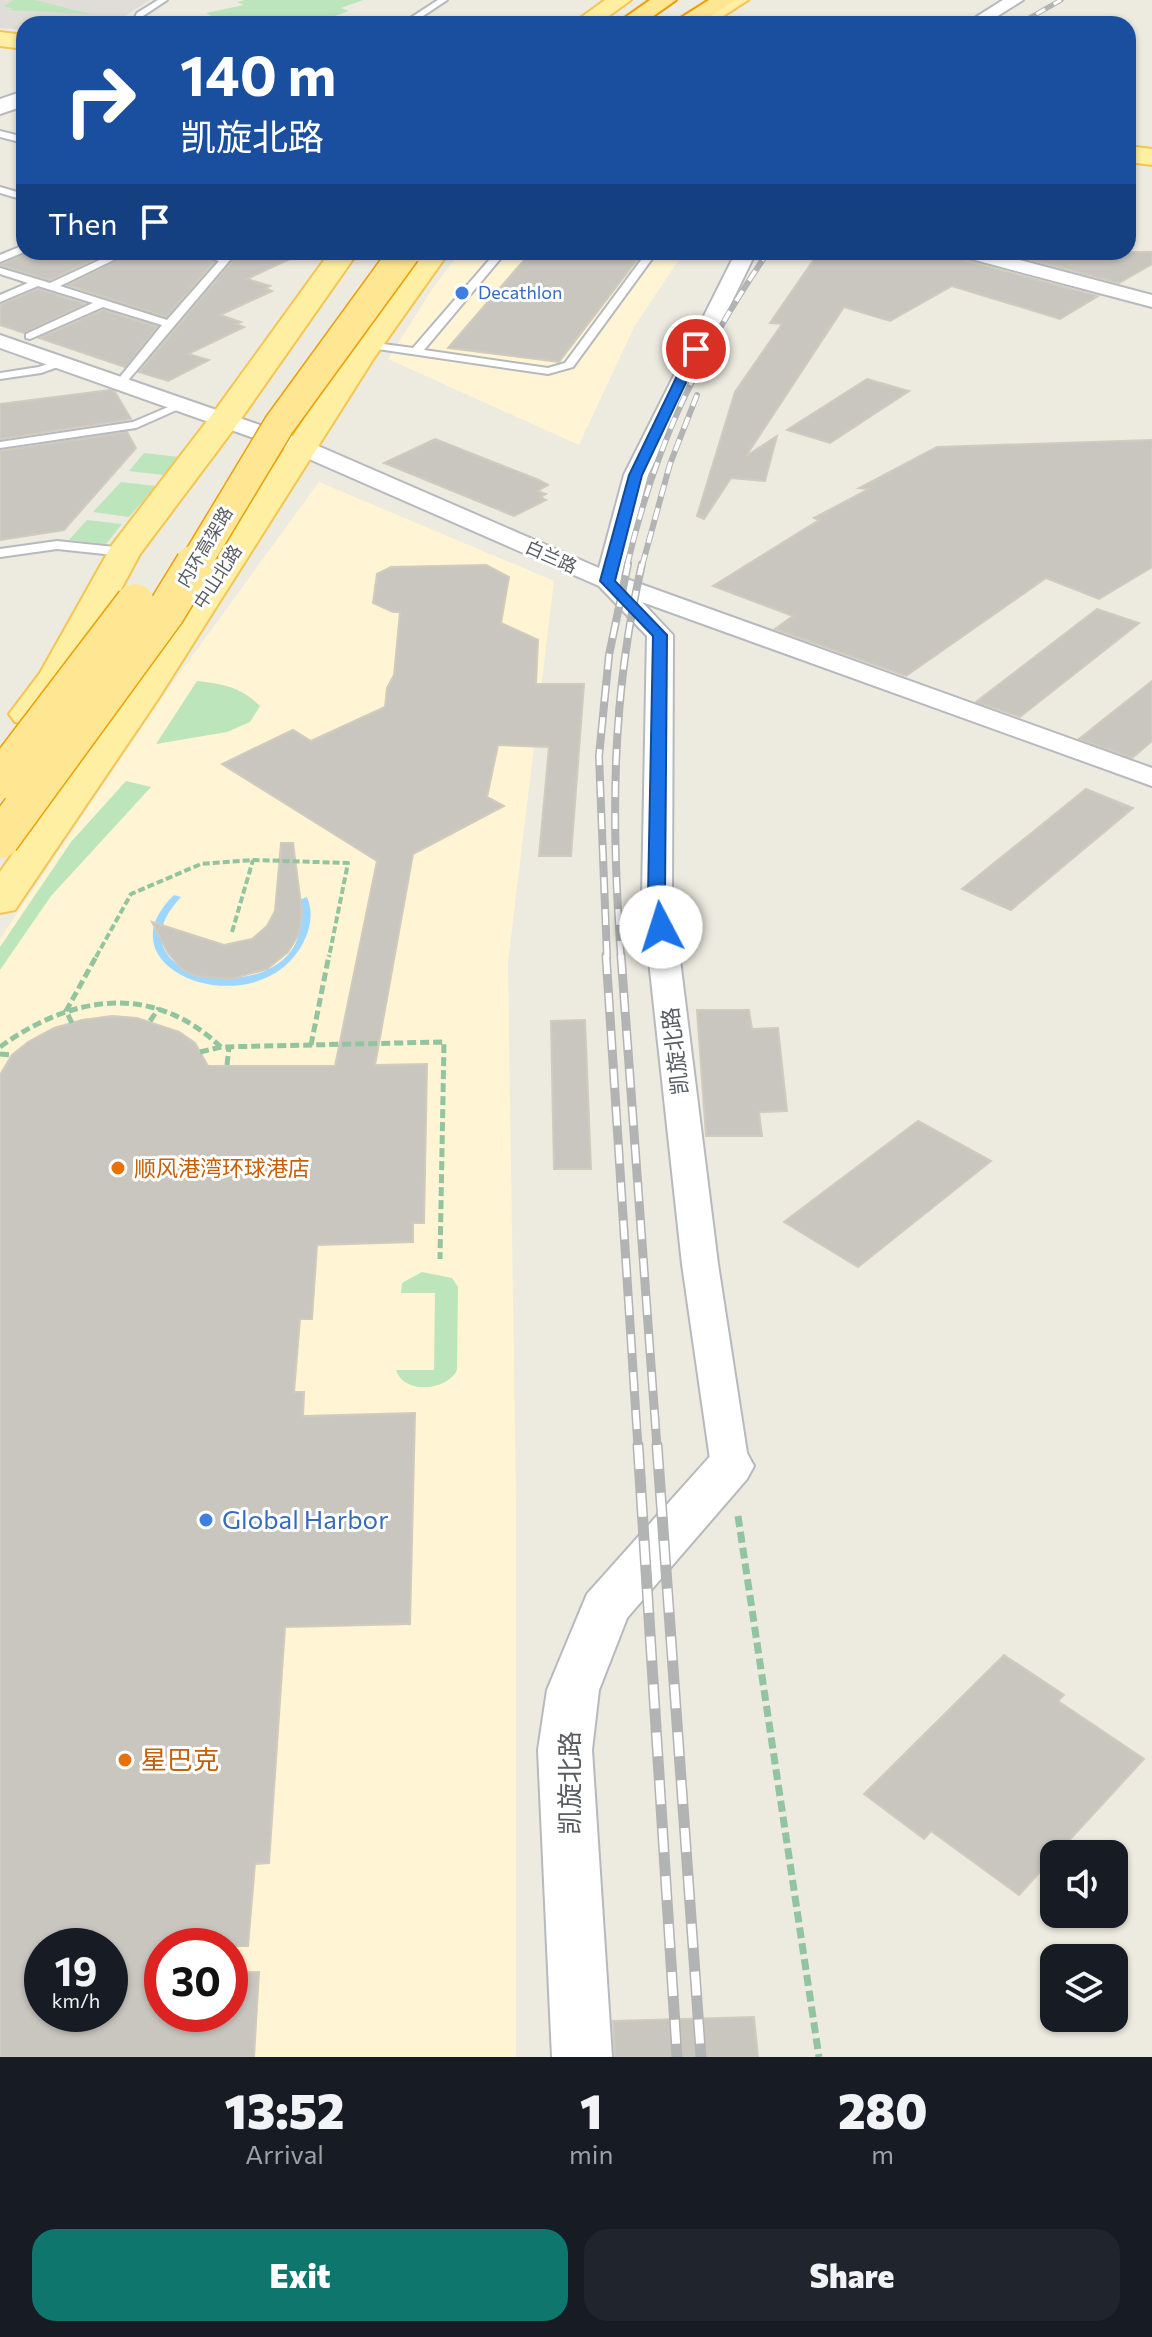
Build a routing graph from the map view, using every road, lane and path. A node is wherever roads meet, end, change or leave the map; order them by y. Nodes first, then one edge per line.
1 (163, 0) edge
2 (443, 0) edge
3 (620, 0) edge
4 (641, 0) edge
5 (665, 0) edge
6 (697, 0) edge
7 (725, 0) edge
8 (737, 0) edge
9 (1015, 0) edge
10 (140, 16) edge
11 (418, 16) edge
12 (595, 16) edge
13 (620, 16) edge
14 (640, 16) edge
15 (670, 16) edge
16 (696, 16) edge
17 (709, 16) edge
18 (987, 16) edge
19 (108, 260) edge
20 (225, 260) edge
21 (338, 260) edge
22 (371, 260) edge
23 (399, 260) edge
24 (429, 260) edge
25 (494, 260) edge
26 (646, 260) edge
27 (742, 260) edge
28 (997, 260) edge
29 (0, 271) edge
30 (37, 283) junction
31 (50, 287) junction
32 (0, 299) edge
33 (1152, 301) edge
34 (102, 303) junction
35 (169, 324) junction
36 (30, 336) dead end
37 (0, 341) edge
38 (368, 345) junction
39 (416, 352) junction
40 (62, 362) junction
41 (0, 376) edge
42 (121, 382) junction
43 (184, 404) junction
44 (225, 419) junction
45 (0, 445) edge
46 (301, 447) junction
47 (124, 552) junction
48 (0, 553) edge
49 (608, 581) junction
50 (0, 750) edge
51 (1152, 778) edge
52 (0, 780) edge
53 (0, 839) edge
54 (253, 860) junction
55 (0, 901) edge
56 (232, 932) dead end
57 (159, 1008) junction
58 (66, 1011) junction
59 (150, 1021) dead end
60 (72, 1023) dead end
61 (311, 1045) junction
62 (0, 1047) edge
63 (221, 1047) junction
64 (229, 1047) junction
65 (200, 1052) dead end
66 (0, 1054) edge
67 (12, 1055) dead end
68 (227, 1065) dead end
69 (440, 1259) dead end
70 (730, 1466) junction
71 (582, 2057) edge
72 (819, 2057) edge

1 - 10 lane
2 - 11 lane
3 - 12 main road
4 - 13 highway
5 - 14 highway
6 - 15 highway
7 - 16 highway
8 - 17 main road
9 - 18 street
19 - 31 lane
20 - 35 lane
21 - 44 main road
22 - 52 highway, 内环高架路, bridge
23 - 53 highway, 内环高架路, bridge
24 - 38 main road, 中山北路
25 - 39 lane
26 - 39 lane
27 - 49 street
28 - 33 street
29 - 30 lane
30 - 31 lane
30 - 32 lane
31 - 34 lane
34 - 35 lane
34 - 36 lane
35 - 42 lane
37 - 40 street, 白兰路
38 - 39 lane
38 - 46 main road, 中山北路
40 - 41 lane
40 - 42 street, 白兰路
42 - 43 street, 白兰路
43 - 44 street, 白兰路
43 - 45 lane
44 - 46 street, 白兰路
44 - 47 main road
46 - 49 street, 白兰路
46 - 55 main road, 中山北路
47 - 48 lane
47 - 50 main road
49 - 51 street, 白兰路
49 - 70 street, 凯旋北路
54 - 56 path
54 - 58 path
54 - 61 path
57 - 58 path
57 - 59 path
57 - 63 path
58 - 60 path
58 - 62 path
61 - 64 path
61 - 69 path
63 - 64 path
63 - 65 path
64 - 68 path
66 - 67 path
70 - 71 street, 凯旋北路
70 - 72 path

